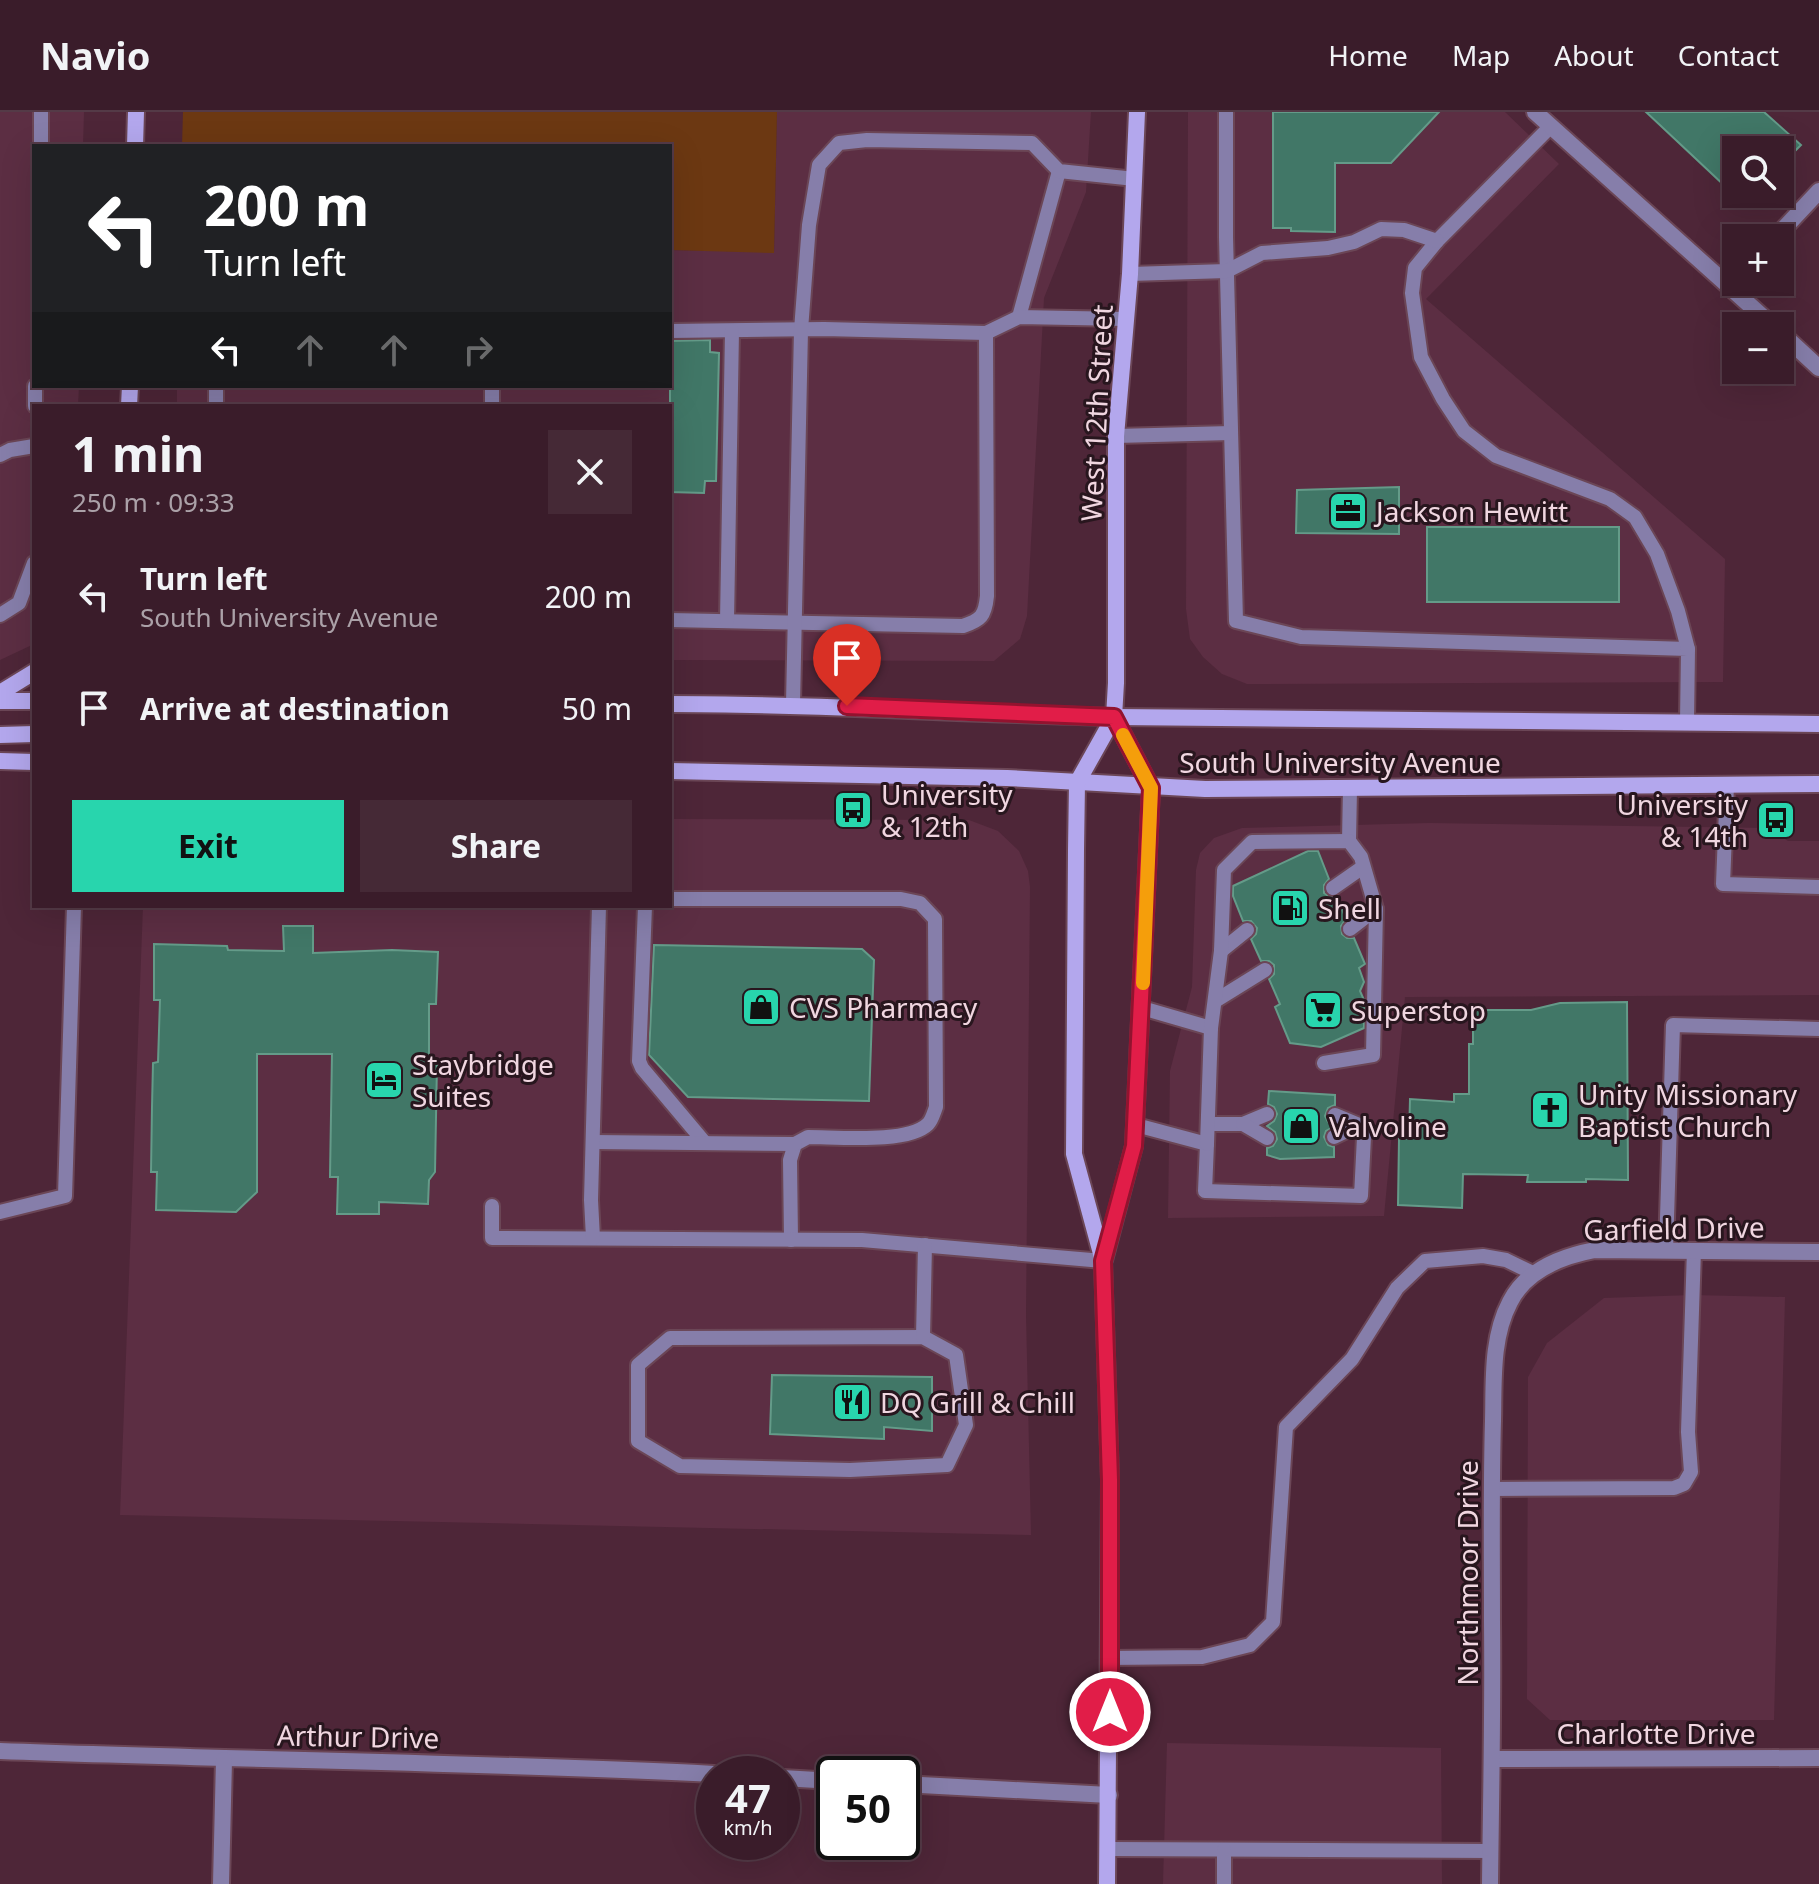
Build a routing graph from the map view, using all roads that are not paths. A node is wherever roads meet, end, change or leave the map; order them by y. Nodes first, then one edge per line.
1 (41, 112) edge
2 (136, 112) edge
3 (1137, 112) edge
4 (1226, 112) edge
5 (1535, 112) edge
6 (1551, 126) junction
7 (41, 144) edge
8 (135, 144) edge
9 (1059, 171) junction
10 (1135, 179) junction
11 (1819, 191) edge
12 (1788, 224) edge
13 (1437, 241) junction
14 (1227, 271) junction
15 (1130, 274) junction
16 (1722, 274) edge
17 (1744, 296) edge
18 (1760, 312) edge
19 (1019, 317) junction
20 (1125, 319) junction
21 (801, 330) junction
22 (672, 331) edge
23 (732, 331) junction
24 (986, 333) junction
25 (1794, 345) edge
26 (1819, 368) edge
27 (1231, 433) junction
28 (1116, 436) junction
29 (32, 446) edge
30 (0, 455) edge
31 (32, 568) edge
32 (0, 615) edge
33 (672, 620) edge
34 (727, 621) junction
35 (794, 622) junction
36 (1688, 649) junction
37 (32, 673) edge
38 (0, 693) edge
39 (0, 701) edge
40 (32, 701) edge
41 (672, 704) edge
42 (793, 704) junction
43 (1114, 717) junction
44 (1687, 722) junction
45 (1819, 724) edge
46 (32, 734) edge
47 (0, 735) edge
48 (0, 761) edge
49 (32, 762) edge
50 (672, 771) edge
51 (1077, 783) junction
52 (1819, 784) edge
53 (1727, 785) junction
54 (1151, 788) junction
55 (1350, 788) junction
56 (1349, 841) junction
57 (1363, 867) junction
58 (1819, 887) edge
59 (1333, 888) dead end
60 (672, 899) edge
61 (74, 908) edge
62 (599, 908) edge
63 (645, 908) edge
64 (1376, 909) junction
65 (1350, 929) dead end
66 (1247, 930) dead end
67 (1221, 951) junction
68 (1265, 970) dead end
69 (1215, 1001) junction
70 (1142, 1008) junction
71 (1211, 1028) junction
72 (1819, 1029) edge
73 (1324, 1063) dead end
74 (1267, 1114) dead end
75 (1335, 1115) dead end
76 (1208, 1124) junction
77 (1243, 1124) junction
78 (1136, 1125) junction
79 (1359, 1125) junction
80 (1334, 1137) dead end
81 (1267, 1138) dead end
82 (593, 1142) junction
83 (705, 1143) junction
84 (795, 1144) junction
85 (1207, 1144) junction
86 (492, 1206) dead end
87 (0, 1212) edge
88 (593, 1238) junction
89 (791, 1240) junction
90 (925, 1245) junction
91 (1666, 1250) junction
92 (1694, 1250) junction
93 (1819, 1252) edge
94 (1103, 1261) junction
95 (1535, 1274) junction
96 (923, 1337) junction
97 (1491, 1489) junction
98 (1110, 1658) junction
99 (0, 1751) edge
100 (1819, 1758) edge
101 (1494, 1759) junction
102 (224, 1760) junction
103 (696, 1773) edge
104 (920, 1785) edge
105 (1109, 1795) junction
106 (1108, 1849) junction
107 (1224, 1850) junction
108 (1490, 1851) junction
109 (221, 1884) edge
110 (1107, 1884) edge
111 (1224, 1884) edge
112 (1490, 1884) edge

1 - 7 lane
2 - 8 main road
3 - 10 main road, West 12th Street
4 - 14 lane
5 - 6 street
6 - 13 lane
6 - 16 street
9 - 10 lane
9 - 19 lane
9 - 21 lane
10 - 15 main road, West 12th Street
11 - 12 street
13 - 14 lane
13 - 36 lane
14 - 15 lane
14 - 27 lane
15 - 20 main road, West 12th Street
17 - 18 street
19 - 20 lane
19 - 24 lane
20 - 28 main road, West 12th Street
21 - 23 lane
21 - 24 lane
21 - 35 lane
22 - 23 lane
23 - 34 lane
24 - 35 lane
25 - 26 street
27 - 28 lane
27 - 36 lane
28 - 43 main road, West 12th Street
29 - 30 lane
31 - 32 lane
33 - 34 lane
34 - 35 lane
35 - 42 lane
36 - 44 lane
37 - 38 main road
39 - 40 main road
41 - 42 main road, South University Avenue
42 - 43 main road, South University Avenue
43 - 44 main road, South University Avenue
43 - 51 main road, West 12th Street
43 - 54 main road, West 12th Street
44 - 45 main road, South University Avenue
46 - 47 main road
48 - 49 main road
50 - 51 main road, South University Avenue
51 - 54 main road, South University Avenue
51 - 94 main road, West 12th Street
52 - 53 main road, South University Avenue
53 - 55 main road, South University Avenue
53 - 58 lane
54 - 55 main road, South University Avenue
54 - 70 main road, West 12th Street
55 - 56 lane
56 - 57 lane
56 - 67 lane
57 - 59 lane
57 - 64 lane
60 - 84 lane
61 - 87 lane
62 - 82 lane
63 - 83 lane
64 - 65 lane
64 - 73 lane
66 - 67 lane
67 - 69 lane
68 - 69 lane
69 - 71 lane
70 - 71 lane
70 - 78 main road, West 12th Street
71 - 76 lane
72 - 91 lane
74 - 77 lane
75 - 79 lane
76 - 77 lane
76 - 85 lane
77 - 81 lane
78 - 85 lane
78 - 94 main road, West 12th Street
79 - 80 lane
79 - 85 lane
82 - 83 lane
82 - 88 lane
83 - 84 lane
84 - 89 lane
86 - 88 lane
88 - 89 lane
89 - 90 lane
90 - 94 lane
90 - 96 lane
91 - 92 street, Garfield Drive
91 - 95 street, Garfield Drive
92 - 93 street, Garfield Drive
92 - 97 lane
94 - 98 main road, West 12th Street
95 - 97 street, Northmoor Drive
95 - 98 lane
96 - 96 lane
97 - 101 street, Northmoor Drive
98 - 105 main road, West 12th Street
99 - 102 street, Arthur Drive
100 - 101 street, Charlotte Drive
101 - 108 street, Northmoor Drive
102 - 103 street, Arthur Drive
102 - 109 street
104 - 105 street
105 - 106 main road, West 12th Street
106 - 107 lane
106 - 110 main road, West 12th Street
107 - 108 lane
107 - 111 lane
108 - 112 street, Northmoor Drive

